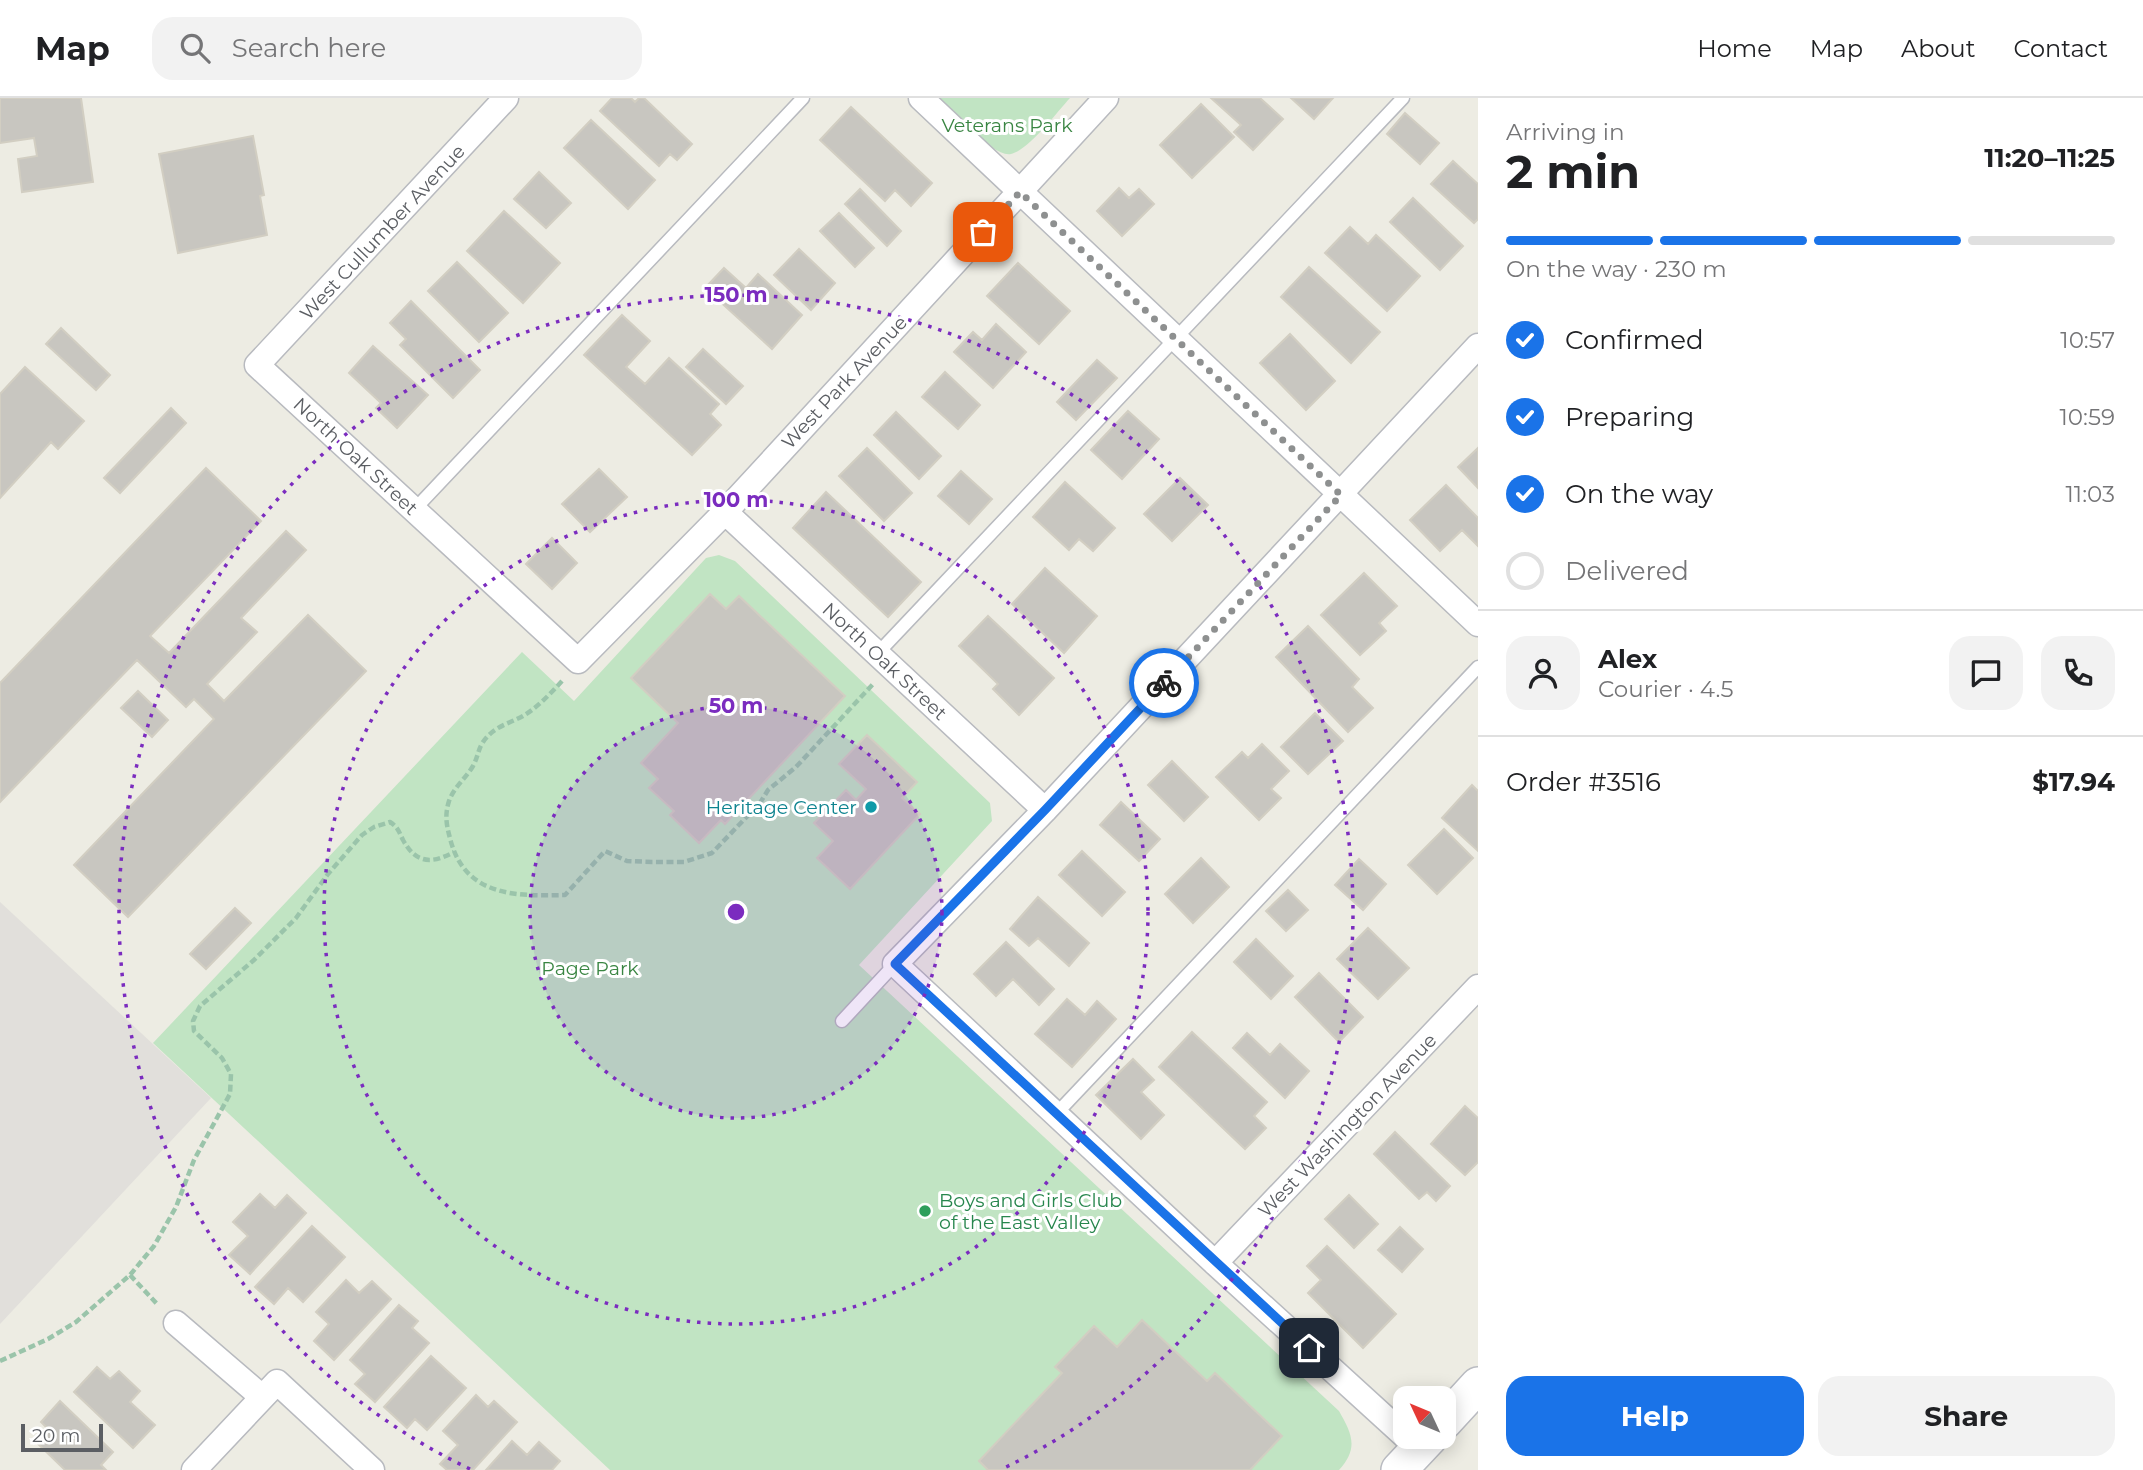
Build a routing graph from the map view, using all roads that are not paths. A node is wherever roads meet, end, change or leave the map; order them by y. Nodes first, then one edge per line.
1 (506, 98) edge
2 (803, 98) edge
3 (921, 98) edge
4 (1106, 98) edge
5 (1403, 98) edge
6 (1020, 192) junction
7 (1175, 338) junction
8 (1478, 346) edge
9 (257, 365) joint
10 (1341, 495) junction
11 (414, 510) junction
12 (725, 512) junction
13 (1478, 624) edge
14 (883, 660) junction
15 (578, 661) joint
16 (1478, 667) edge
17 (1045, 810) junction
18 (895, 964) junction
19 (1478, 987) edge
20 (842, 1021) dead end
21 (1056, 1113) junction
22 (1215, 1263) junction
23 (176, 1323) road end
24 (1478, 1385) edge
25 (270, 1390) junction
26 (1456, 1409) edge
27 (1393, 1428) edge
28 (194, 1470) edge
29 (372, 1470) edge

1 - 9 street, West Cullumber Avenue
2 - 11 lane
3 - 6 street
4 - 6 street, West Park Avenue
5 - 7 lane
6 - 7 street
6 - 12 street, West Park Avenue
7 - 10 street
7 - 14 lane
8 - 10 street
9 - 11 street, North Oak Street
10 - 13 street
10 - 17 street
11 - 15 street, North Oak Street
12 - 14 street, North Oak Street
12 - 15 street, West Park Avenue
14 - 17 street, North Oak Street
16 - 21 lane
17 - 18 street
18 - 20 lane
18 - 21 street
19 - 22 street, West Washington Avenue
21 - 22 street
22 - 27 street
23 - 25 street
24 - 26 main road
25 - 28 street
25 - 29 street

